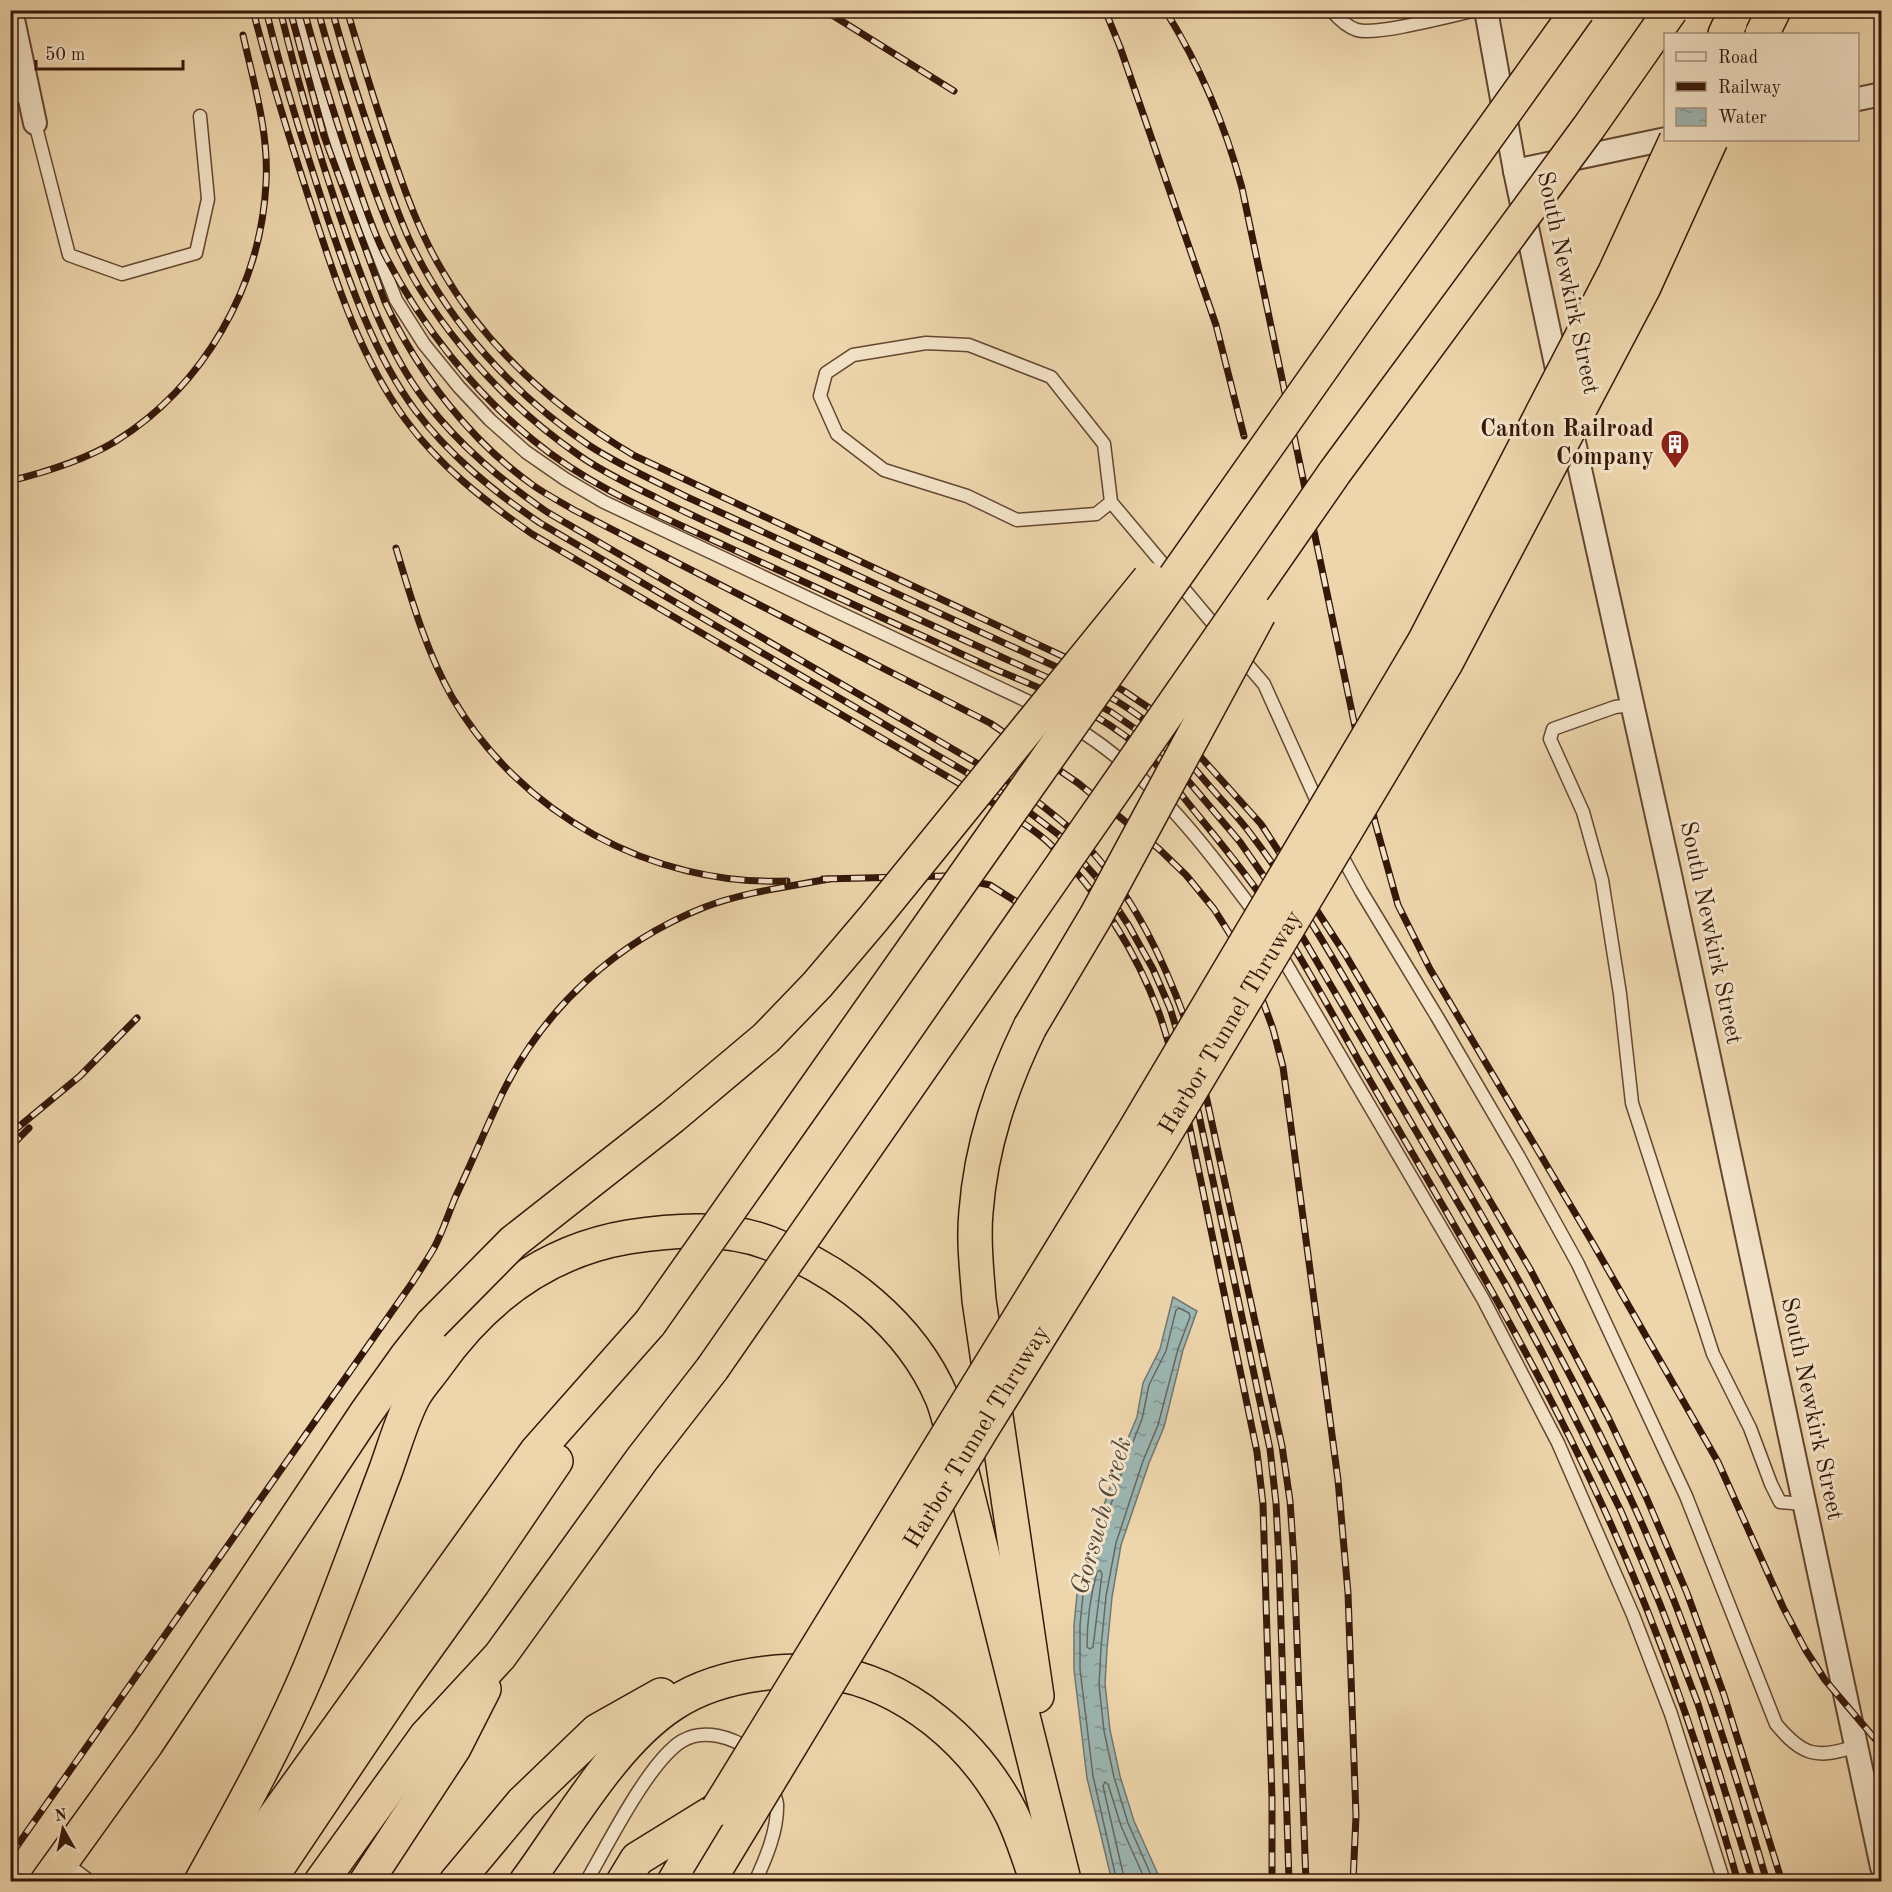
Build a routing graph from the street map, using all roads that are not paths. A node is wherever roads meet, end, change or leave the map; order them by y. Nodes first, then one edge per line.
1 (11, 10) edge
2 (298, 10) edge
3 (1331, 10) edge
4 (1477, 10) edge
5 (1486, 10) edge
6 (1578, 10) edge
7 (1671, 10) edge
8 (1736, 10) edge
9 (1774, 10) edge
10 (1725, 33) edge
11 (1762, 33) edge
12 (1881, 94) edge
13 (20, 96) edge
14 (1859, 99) edge
15 (200, 116) dead end
16 (35, 123) joint
17 (1664, 139) edge
18 (1676, 141) edge
19 (1711, 141) edge
20 (1515, 171) junction
21 (1358, 316) junction
22 (1335, 472) junction
23 (1111, 502) junction
24 (1632, 705) junction
25 (650, 1323) junction
26 (1804, 1504) junction
27 (500, 1656) junction
28 (711, 1685) junction
29 (1856, 1746) junction
30 (718, 1809) junction
31 (1881, 1867) edge
32 (54, 1871) edge
33 (1054, 1880) edge
34 (91, 1881) edge
35 (201, 1881) edge
36 (228, 1881) edge
37 (268, 1881) edge
38 (321, 1881) edge
39 (366, 1881) edge
40 (456, 1881) edge
41 (526, 1881) edge
42 (585, 1881) edge
43 (623, 1881) edge
44 (674, 1881) edge
45 (708, 1881) edge
46 (755, 1881) edge
47 (1724, 1881) edge

1 - 13 street
2 - 47 lane
3 - 4 lane
5 - 20 street, South Newkirk Street
6 - 21 highway, bridge
7 - 22 highway, bridge
8 - 10 highway
9 - 11 highway, bridge
12 - 14 street
13 - 16 street
15 - 16 lane
17 - 20 street
18 - 30 highway, Harbor Tunnel Thruway, bridge
19 - 45 highway, Harbor Tunnel Thruway, bridge
20 - 24 street, South Newkirk Street
21 - 25 highway, bridge
21 - 32 highway, bridge
22 - 27 highway, bridge
22 - 33 highway, bridge
23 - 23 lane
23 - 29 lane
24 - 26 street, South Newkirk Street
24 - 26 lane
25 - 36 highway
25 - 37 highway
26 - 29 street, South Newkirk Street
27 - 38 highway
27 - 39 highway
28 - 33 highway, bridge
28 - 40 highway
28 - 41 highway
29 - 31 street, South Newkirk Street
30 - 43 highway
30 - 44 highway, Harbor Tunnel Thruway
32 - 34 lane
33 - 35 highway, bridge
42 - 46 lane

